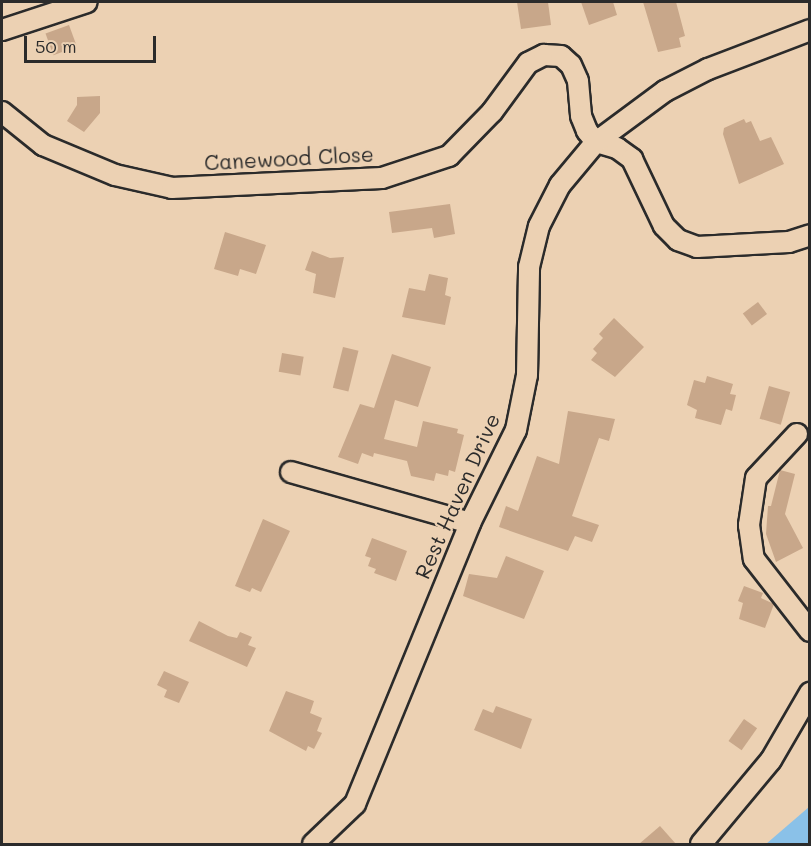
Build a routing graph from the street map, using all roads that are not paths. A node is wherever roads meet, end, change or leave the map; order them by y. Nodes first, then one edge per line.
1 (87, 2) edge
2 (2, 30) edge
3 (810, 30) edge
4 (2, 112) edge
5 (596, 142) junction
6 (810, 235) edge
7 (797, 434) dead end
8 (291, 472) dead end
9 (470, 523) junction
10 (810, 632) edge
11 (810, 693) edge
12 (313, 844) edge
13 (701, 844) edge

1 - 2 street
3 - 5 street, Rest Haven Drive
4 - 5 street, Canewood Close
5 - 6 street
5 - 9 street, Rest Haven Drive
7 - 10 street
8 - 9 street
9 - 12 street, Rest Haven Drive
11 - 13 street

